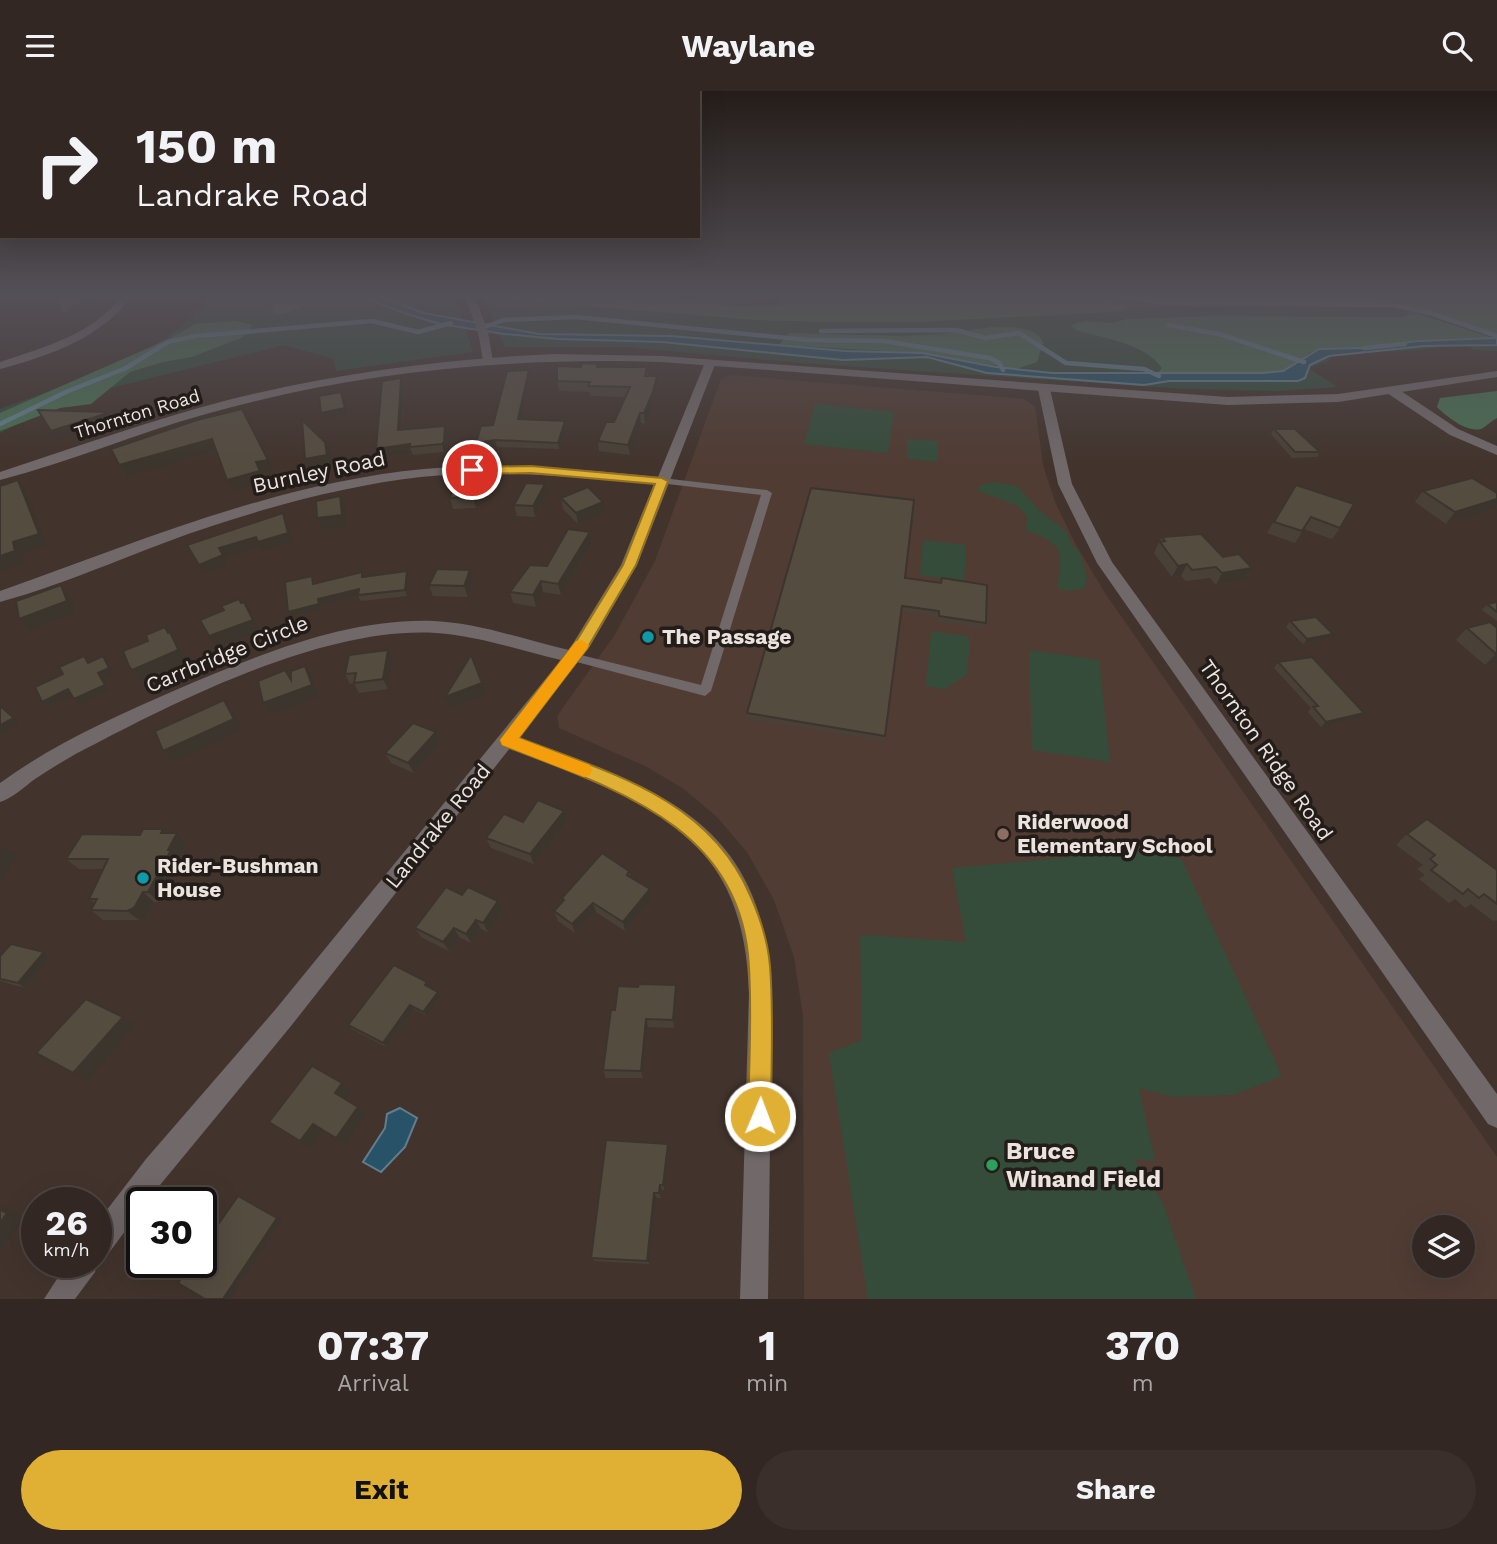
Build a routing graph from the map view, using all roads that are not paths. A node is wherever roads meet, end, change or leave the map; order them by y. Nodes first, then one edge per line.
1 (41, 350) edge
2 (487, 350) edge
3 (489, 360) junction
4 (710, 362) junction
5 (0, 366) edge
6 (1497, 374) edge
7 (1044, 389) junction
8 (1391, 390) junction
9 (1497, 451) edge
10 (0, 476) edge
11 (662, 481) junction
12 (0, 597) edge
13 (573, 657) junction
14 (508, 740) junction
15 (0, 794) edge
16 (1497, 1115) edge
17 (112, 1226) edge
18 (73, 1278) edge
19 (58, 1299) edge
20 (754, 1299) edge

1 - 5 street
2 - 3 street
3 - 4 street, Thornton Road
3 - 10 street, Thornton Road
4 - 7 street, Thornton Road
4 - 11 street, Landrake Road
6 - 8 street, Thornton Road
7 - 8 street, Thornton Road
7 - 16 street, Thornton Ridge Road
8 - 9 street
11 - 12 street, Burnley Road
11 - 13 street, Landrake Road
11 - 13 lane
13 - 14 street, Landrake Road
13 - 15 street, Carrbridge Circle
14 - 17 street, Landrake Road
14 - 20 street
18 - 19 street

